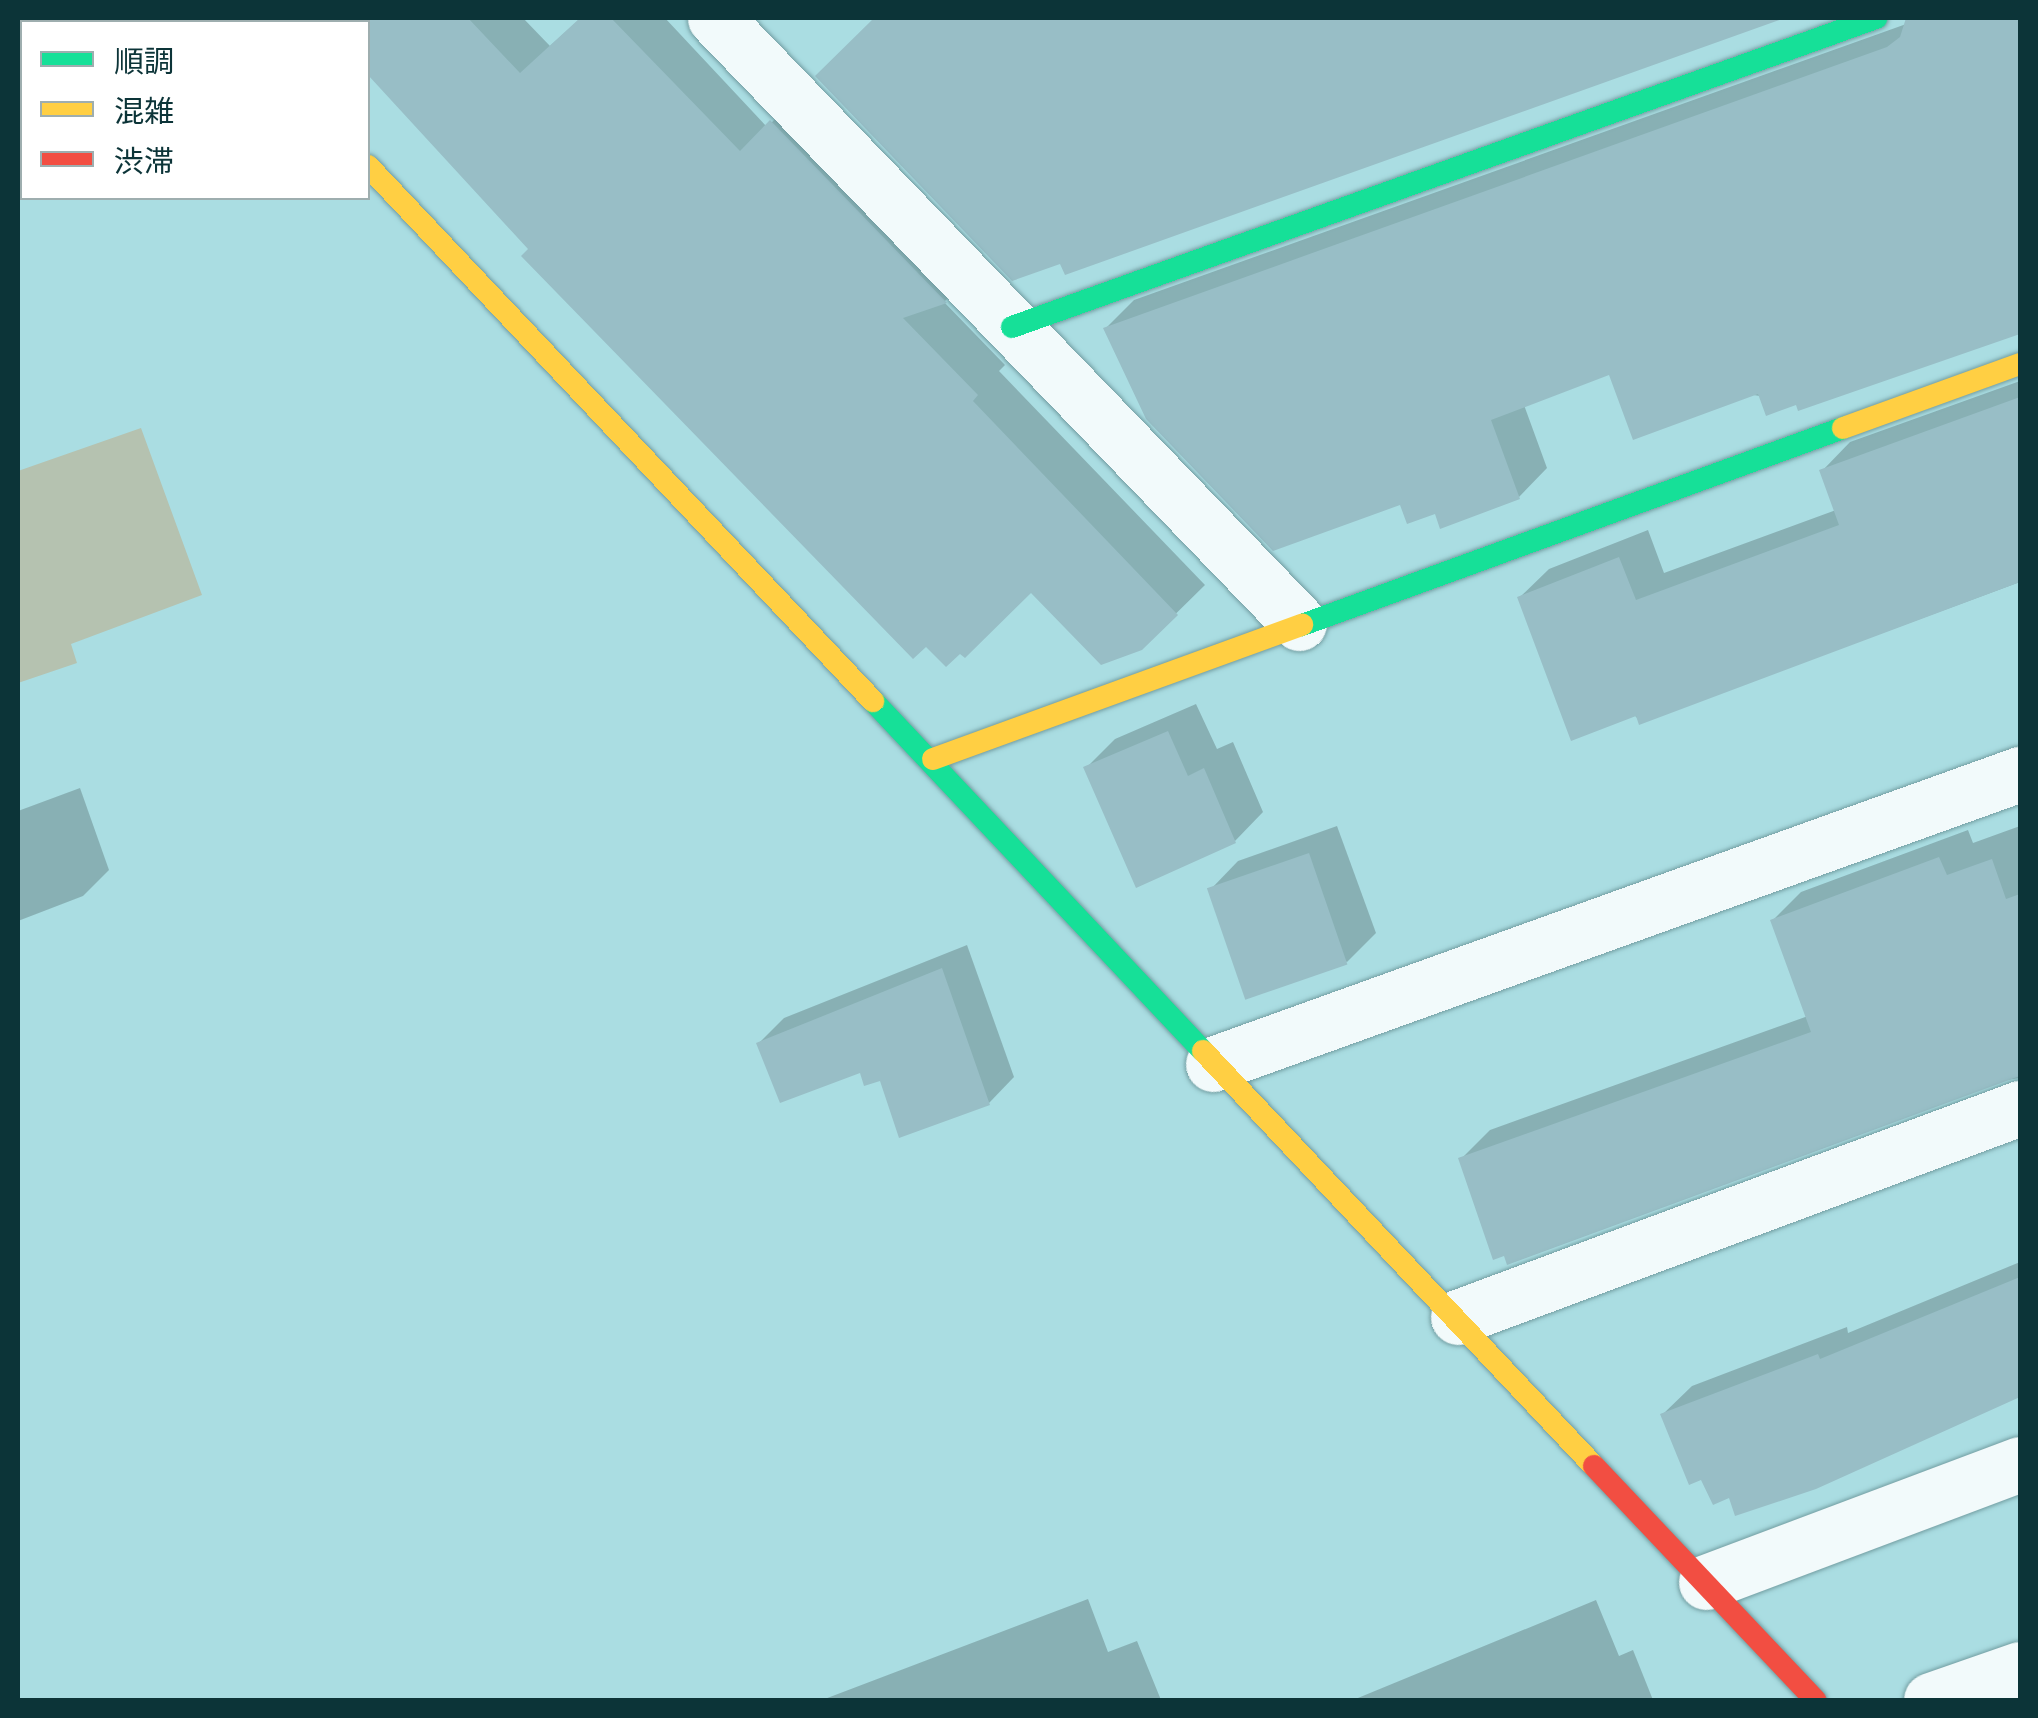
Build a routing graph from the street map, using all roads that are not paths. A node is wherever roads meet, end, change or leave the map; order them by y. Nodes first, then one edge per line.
1 (1876, 18) edge
2 (724, 19) edge
3 (370, 168) edge
4 (1012, 327) junction
5 (2020, 364) edge
6 (1299, 623) junction
7 (933, 759) junction
8 (2020, 774) edge
9 (1213, 1064) junction
10 (2020, 1108) edge
11 (1458, 1317) junction
12 (2020, 1464) edge
13 (1706, 1582) junction
14 (2020, 1669) edge
15 (1815, 1700) edge
16 (1932, 1700) edge

1 - 4 street
2 - 4 street
3 - 7 street
4 - 6 street
5 - 6 street
6 - 7 street
7 - 9 street
8 - 9 street
9 - 11 street
10 - 11 street
11 - 13 street
12 - 13 street
13 - 15 street
14 - 16 street

